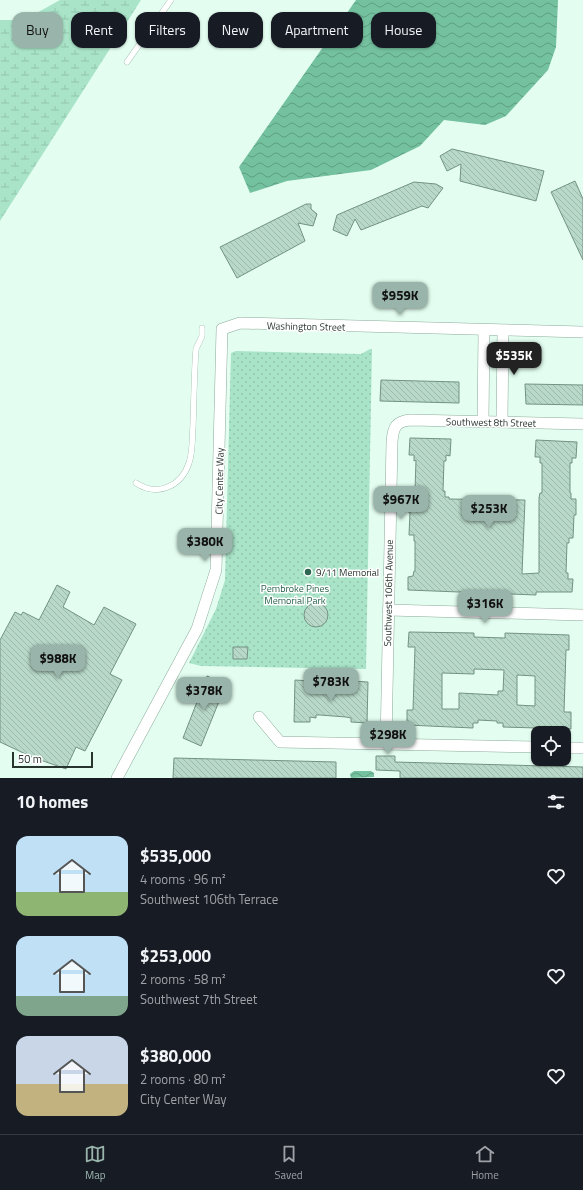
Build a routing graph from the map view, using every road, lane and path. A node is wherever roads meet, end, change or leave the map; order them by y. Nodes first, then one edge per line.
1 (171, 0) edge
2 (127, 62) dead end
3 (202, 328) dead end
4 (222, 329) joint
5 (484, 330) junction
6 (503, 331) junction
7 (583, 332) edge
8 (483, 386) junction
9 (502, 387) junction
10 (400, 421) joint
11 (482, 421) junction
12 (502, 421) junction
13 (583, 424) edge
14 (136, 483) dead end
15 (388, 610) junction
16 (583, 615) edge
17 (259, 717) dead end
18 (386, 744) junction
19 (531, 747) edge
20 (571, 748) edge
21 (583, 748) edge
22 (117, 778) edge

1 - 2 lane
3 - 14 lane
4 - 5 street, Washington Street
4 - 22 street, City Center Way
5 - 6 street, Washington Street
5 - 8 street
6 - 7 street, Washington Street
6 - 9 street
8 - 9 street
8 - 11 street
9 - 12 street
10 - 11 street, Southwest 8th Street
10 - 15 street, Southwest 106th Avenue
11 - 12 street, Southwest 8th Street
12 - 13 street, Southwest 8th Street
15 - 16 street
15 - 18 street, Southwest 106th Avenue
17 - 18 street
18 - 19 street
20 - 21 street

